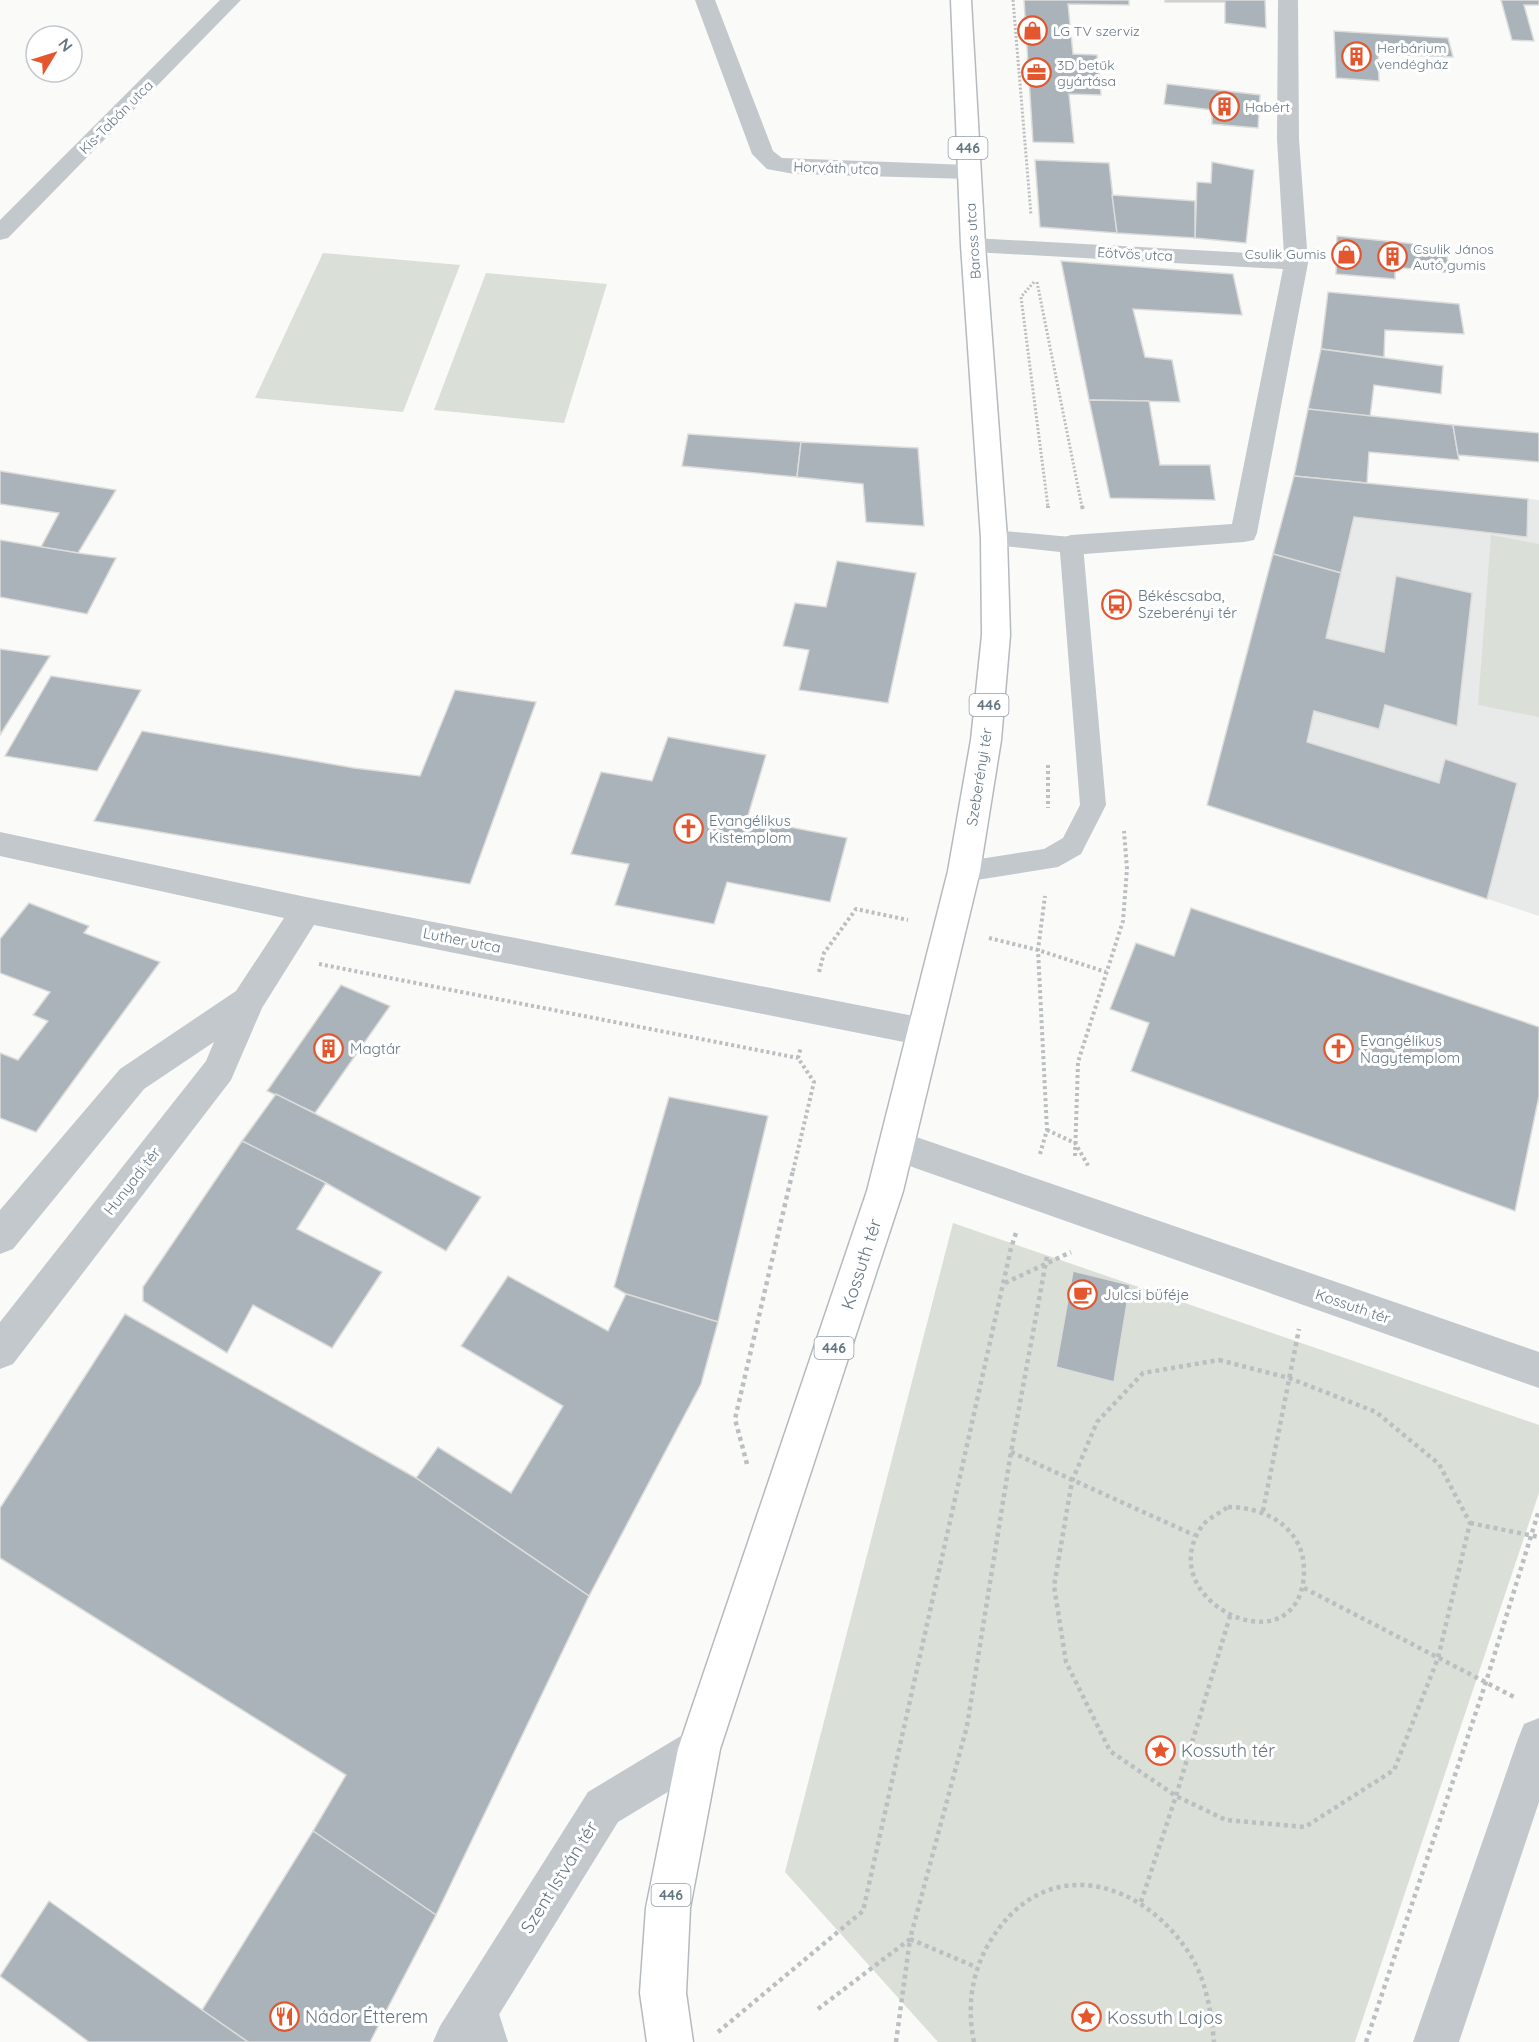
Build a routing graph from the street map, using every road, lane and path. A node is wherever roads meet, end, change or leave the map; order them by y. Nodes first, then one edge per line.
1 (231, 0) edge
2 (705, 0) edge
3 (960, 0) edge
4 (1012, 0) edge
5 (1288, 0) edge
6 (969, 172) junction
7 (0, 232) edge
8 (973, 246) junction
9 (1033, 249) junction
10 (1296, 263) junction
11 (990, 482) joint
12 (1048, 509) dead end
13 (994, 538) junction
14 (1071, 545) junction
15 (0, 844) edge
16 (964, 871) junction
17 (1045, 894) dead end
18 (306, 910) junction
19 (1038, 950) junction
20 (277, 956) junction
21 (1106, 972) dead end
22 (248, 1001) junction
23 (809, 1008) junction
24 (924, 1032) junction
25 (798, 1058) junction
26 (896, 1146) junction
27 (1029, 1192) junction
28 (1123, 1224) junction
29 (0, 1237) edge
30 (1047, 1256) dead end
31 (1045, 1266) junction
32 (1004, 1283) junction
33 (1306, 1289) junction
34 (0, 1351) edge
35 (1539, 1370) edge
36 (1289, 1378) junction
37 (735, 1419) dead end
38 (1011, 1452) junction
39 (1072, 1481) junction
40 (1539, 1510) edge
41 (1263, 1511) junction
42 (1470, 1523) junction
43 (1532, 1534) junction
44 (1194, 1535) junction
45 (1539, 1537) edge
46 (1304, 1588) junction
47 (1230, 1616) junction
48 (1438, 1658) junction
49 (1486, 1682) junction
50 (1518, 1698) dead end
51 (1539, 1739) edge
52 (699, 1749) junction
53 (1176, 1796) junction
54 (1528, 1811) edge
55 (1141, 1902) junction
56 (910, 1939) junction
57 (976, 1967) junction
58 (818, 2009) dead end
59 (483, 2024) edge
60 (715, 2035) dead end
61 (456, 2042) edge
62 (670, 2042) edge
63 (896, 2042) edge
64 (974, 2042) edge
65 (1214, 2042) edge
66 (1366, 2042) edge
67 (1436, 2042) edge

1 - 7 street, Kis-Tabán utca
2 - 6 street, Horváth utca
3 - 6 main road, Baross utca / 446
4 - 9 path
5 - 10 street
6 - 8 main road, Baross utca / 446
8 - 9 street, Eötvös utca
8 - 11 main road, Baross utca / 446
9 - 10 street, Eötvös utca
9 - 12 path
10 - 14 street
11 - 13 main road, Szeberényi tér / 446
13 - 14 lane
13 - 16 main road, Szeberényi tér / 446
14 - 16 lane
15 - 18 street, Luther utca
16 - 24 main road, Szeberényi tér / 446
17 - 19 path
18 - 20 street, Hunyadi tér
18 - 23 street, Luther utca
19 - 21 path
19 - 27 path
20 - 22 street, Hunyadi tér
20 - 25 path
22 - 29 street, Hunyadi tér
22 - 34 street, Hunyadi tér
23 - 24 street, Luther utca
23 - 25 path
24 - 26 main road, Kossuth tér / 446
25 - 37 path
26 - 27 street, Kossuth tér
26 - 52 main road, Kossuth tér / 446
27 - 28 street, Kossuth tér
27 - 32 path
28 - 31 path
28 - 33 street, Kossuth tér
30 - 31 path
31 - 32 path
31 - 38 path
32 - 60 path
33 - 35 street, Kossuth tér
33 - 36 path
36 - 39 path
36 - 41 path
36 - 42 path
38 - 39 path
38 - 56 path
39 - 44 path
39 - 53 path
40 - 43 path
41 - 44 path
41 - 46 path
42 - 43 path
42 - 48 path
43 - 45 path
43 - 49 path
44 - 47 path
46 - 47 path
46 - 48 path
47 - 53 path
48 - 49 path
48 - 53 path
49 - 50 path
49 - 66 path
51 - 54 street
52 - 59 street, Szent István tér
52 - 62 main road, Kossuth tér / 446
53 - 55 path
54 - 67 street
55 - 57 path
55 - 65 path
56 - 57 path
56 - 58 path
56 - 63 path
57 - 64 path
59 - 61 street, Szent István tér

